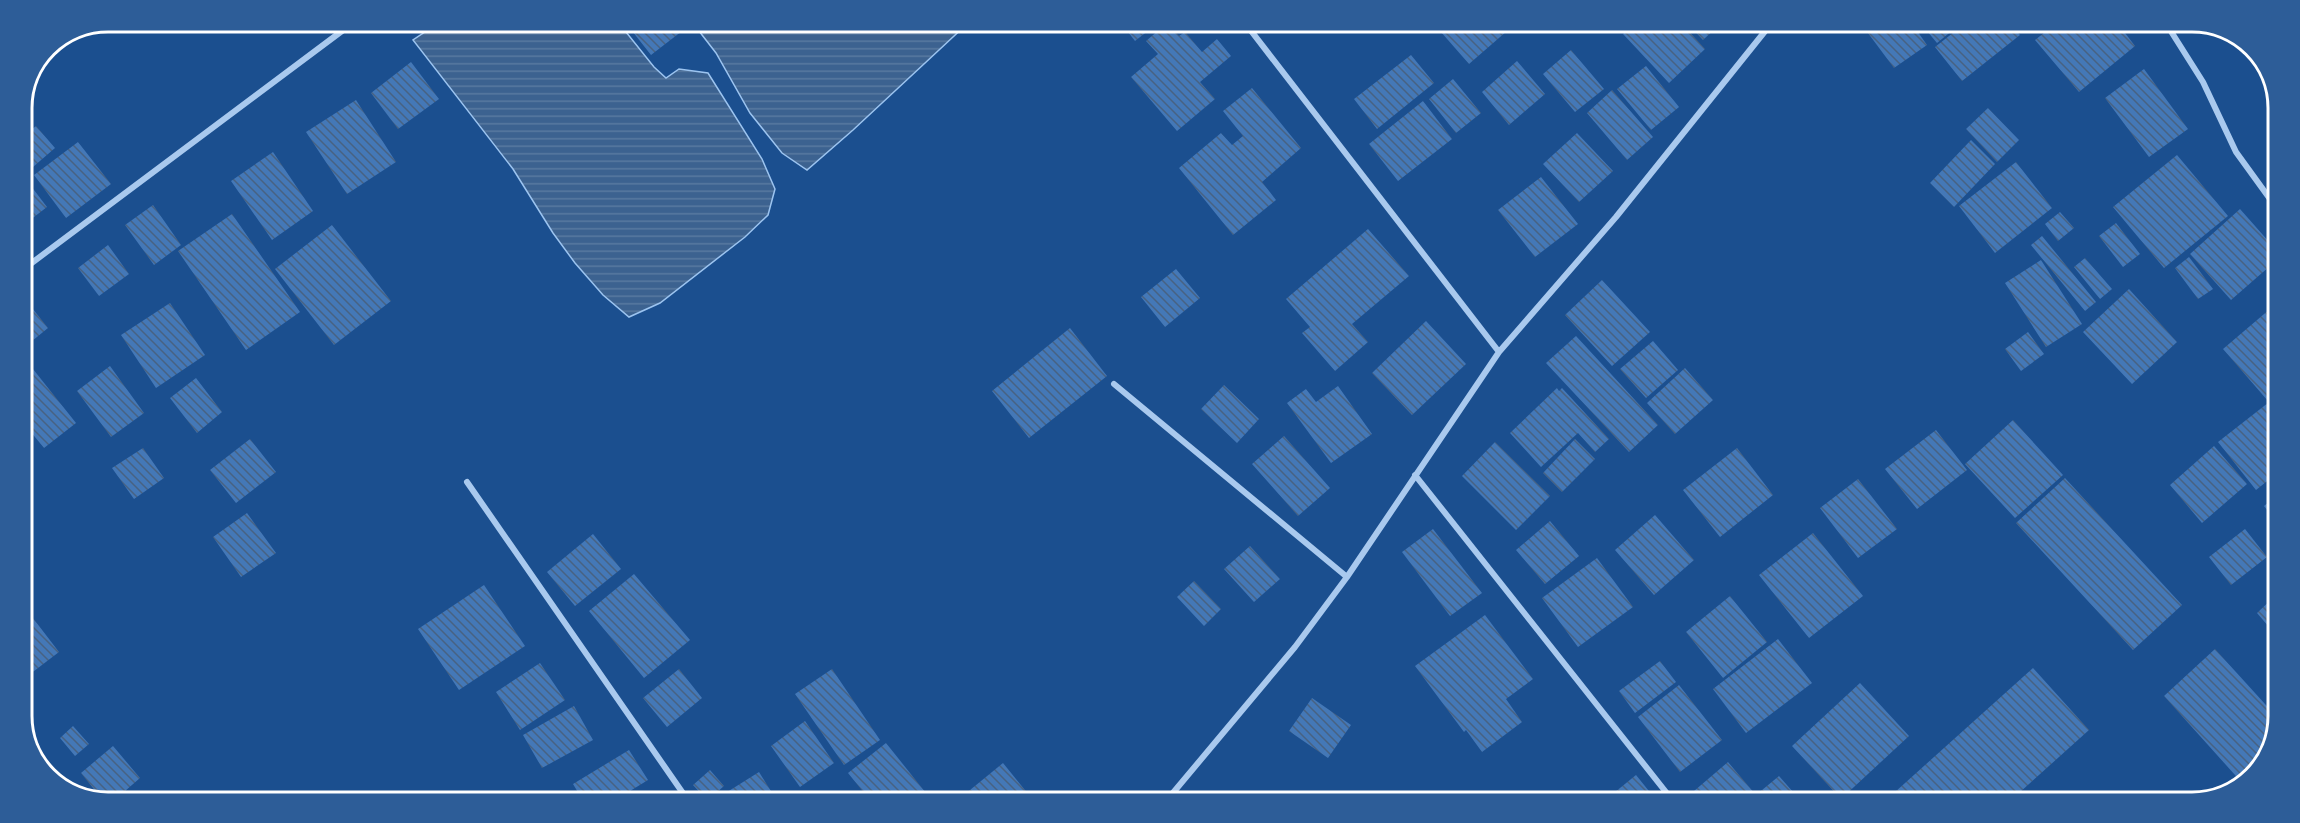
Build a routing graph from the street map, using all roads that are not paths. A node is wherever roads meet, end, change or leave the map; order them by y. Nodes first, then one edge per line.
1 (341, 31) edge
2 (1251, 31) edge
3 (1765, 31) edge
4 (2171, 31) edge
5 (2268, 196) edge
6 (31, 263) edge
7 (1499, 352) junction
8 (1114, 384) dead end
9 (1415, 475) junction
10 (467, 483) dead end
11 (1347, 578) junction
12 (682, 792) edge
13 (1174, 792) edge
14 (1666, 792) edge

1 - 6 street
2 - 7 street
3 - 7 street
4 - 5 street
7 - 9 street
8 - 11 street
9 - 11 street
9 - 14 street
10 - 12 street
11 - 13 street

